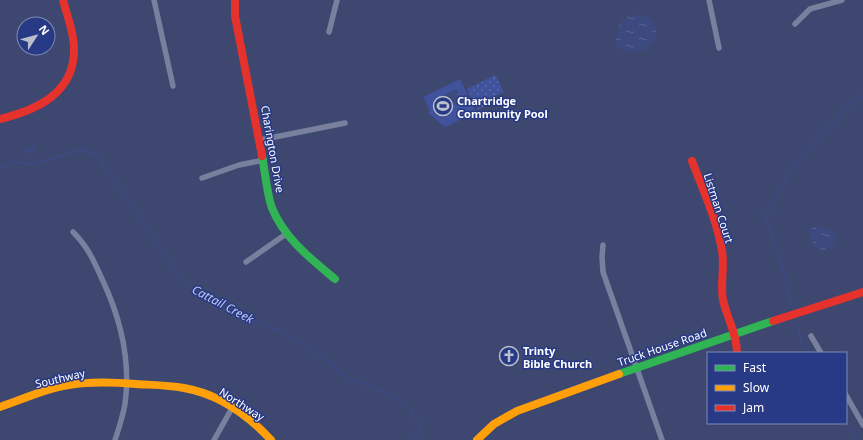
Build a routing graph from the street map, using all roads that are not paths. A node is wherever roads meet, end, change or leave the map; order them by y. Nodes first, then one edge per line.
1 (63, 0) edge
2 (154, 0) edge
3 (235, 0) edge
4 (337, 0) edge
5 (709, 0) edge
6 (842, 0) edge
7 (795, 24) dead end
8 (329, 32) dead end
9 (719, 48) dead end
10 (173, 86) dead end
11 (0, 119) edge
12 (345, 123) dead end
13 (260, 140) junction
14 (264, 160) junction
15 (692, 161) dead end
16 (202, 178) dead end
17 (73, 232) dead end
18 (286, 234) junction
19 (603, 245) dead end
20 (246, 262) dead end
21 (335, 279) dead end
22 (863, 292) edge
23 (733, 334) junction
24 (811, 336) dead end
25 (737, 352) edge
26 (820, 352) edge
27 (637, 367) junction
28 (127, 383) junction
29 (847, 397) edge
30 (0, 407) edge
31 (232, 408) junction
32 (863, 425) edge
33 (116, 440) edge
34 (214, 440) edge
35 (271, 440) edge
36 (477, 440) edge
37 (662, 440) edge

1 - 11 street
2 - 10 street
3 - 13 street, Charington Drive
4 - 8 street
5 - 9 street
6 - 7 street
12 - 13 street
13 - 14 street, Charington Drive
14 - 16 street
14 - 18 street, Charington Drive
15 - 23 street, Listman Court
17 - 28 street
18 - 20 street
18 - 21 street, Charington Drive
19 - 27 street
22 - 23 street, Truck House Road
23 - 25 street, Listman Court
23 - 27 street, Truck House Road
24 - 26 street
27 - 36 street, Truck House Road
27 - 37 street
28 - 30 street, Southway
28 - 31 street, Northway
28 - 33 street
29 - 32 street
31 - 34 street
31 - 35 street, Northway

